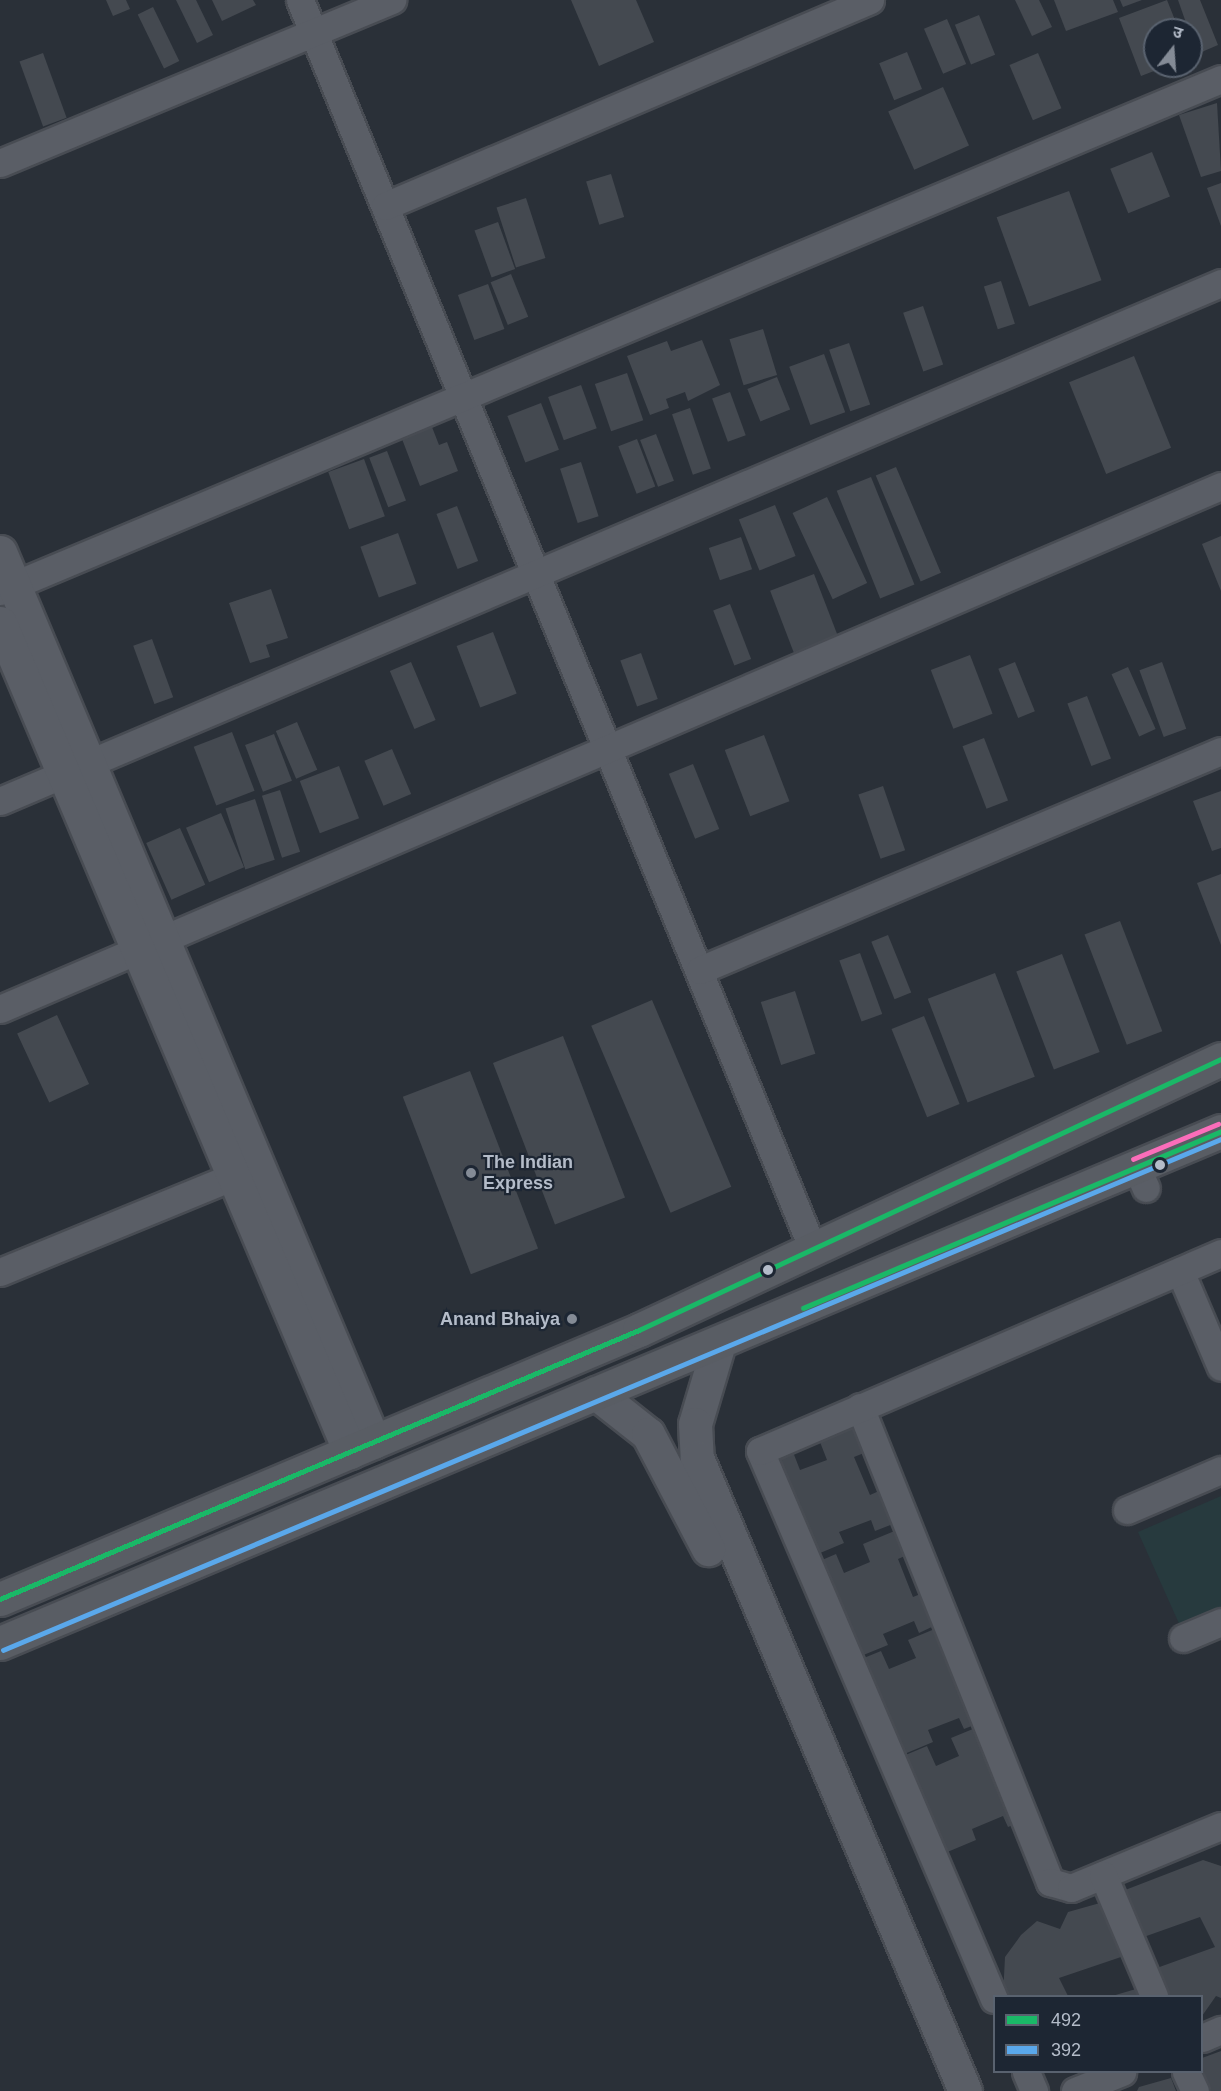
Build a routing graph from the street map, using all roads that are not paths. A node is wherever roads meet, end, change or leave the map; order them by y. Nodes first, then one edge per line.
1 (300, 0) edge
2 (392, 0) edge
3 (870, 0) edge
4 (313, 33) junction
5 (1221, 79) edge
6 (0, 164) edge
7 (384, 206) junction
8 (1221, 283) edge
9 (463, 397) junction
10 (1221, 486) edge
11 (0, 552) edge
12 (536, 573) junction
13 (7, 588) edge
14 (0, 623) edge
15 (608, 749) junction
16 (1221, 751) edge
17 (76, 768) junction
18 (0, 801) edge
19 (151, 946) junction
20 (700, 970) junction
21 (0, 1009) edge
22 (1221, 1059) edge
23 (1221, 1131) edge
24 (246, 1171) junction
25 (812, 1247) junction
26 (1221, 1253) edge
27 (1180, 1270) junction
28 (0, 1272) edge
29 (719, 1343) junction
30 (1221, 1367) edge
31 (596, 1393) junction
32 (860, 1407) junction
33 (695, 1432) junction
34 (656, 1444) junction
35 (362, 1447) junction
36 (1221, 1470) edge
37 (1127, 1509) dead end
38 (0, 1599) edge
39 (1221, 1622) edge
40 (1184, 1638) dead end
41 (0, 1643) edge
42 (761, 1644) junction
43 (1221, 1826) edge
44 (1102, 1875) junction
45 (1154, 1995) edge
46 (993, 1998) edge
47 (1221, 2030) edge
48 (1203, 2038) edge
49 (1026, 2073) edge
50 (1120, 2073) edge
51 (1186, 2073) edge
52 (941, 2091) edge
53 (964, 2091) edge
54 (1034, 2091) edge
55 (1075, 2091) edge
56 (1195, 2091) edge

1 - 4 street
2 - 4 street
3 - 7 street
4 - 6 street
4 - 7 street
5 - 9 street
7 - 9 street
8 - 12 street
9 - 12 street
9 - 13 street
10 - 15 street
11 - 13 street
12 - 15 street
12 - 17 street
13 - 17 street
14 - 17 street
15 - 19 street
15 - 20 street
16 - 20 street
17 - 18 street
17 - 19 street
19 - 21 street
19 - 24 street
20 - 25 street
22 - 25 main road
23 - 29 main road
24 - 28 street
24 - 35 street
25 - 35 main road
26 - 27 street
27 - 30 street
27 - 32 street
29 - 31 main road
29 - 33 street
31 - 34 street
31 - 41 main road
32 - 44 street
32 - 46 street
33 - 34 street
33 - 42 street
34 - 42 street
35 - 38 main road
36 - 37 street
39 - 40 street
42 - 52 street
42 - 53 street
43 - 44 street
44 - 45 street
47 - 48 street
49 - 54 street
50 - 55 street
51 - 56 street

